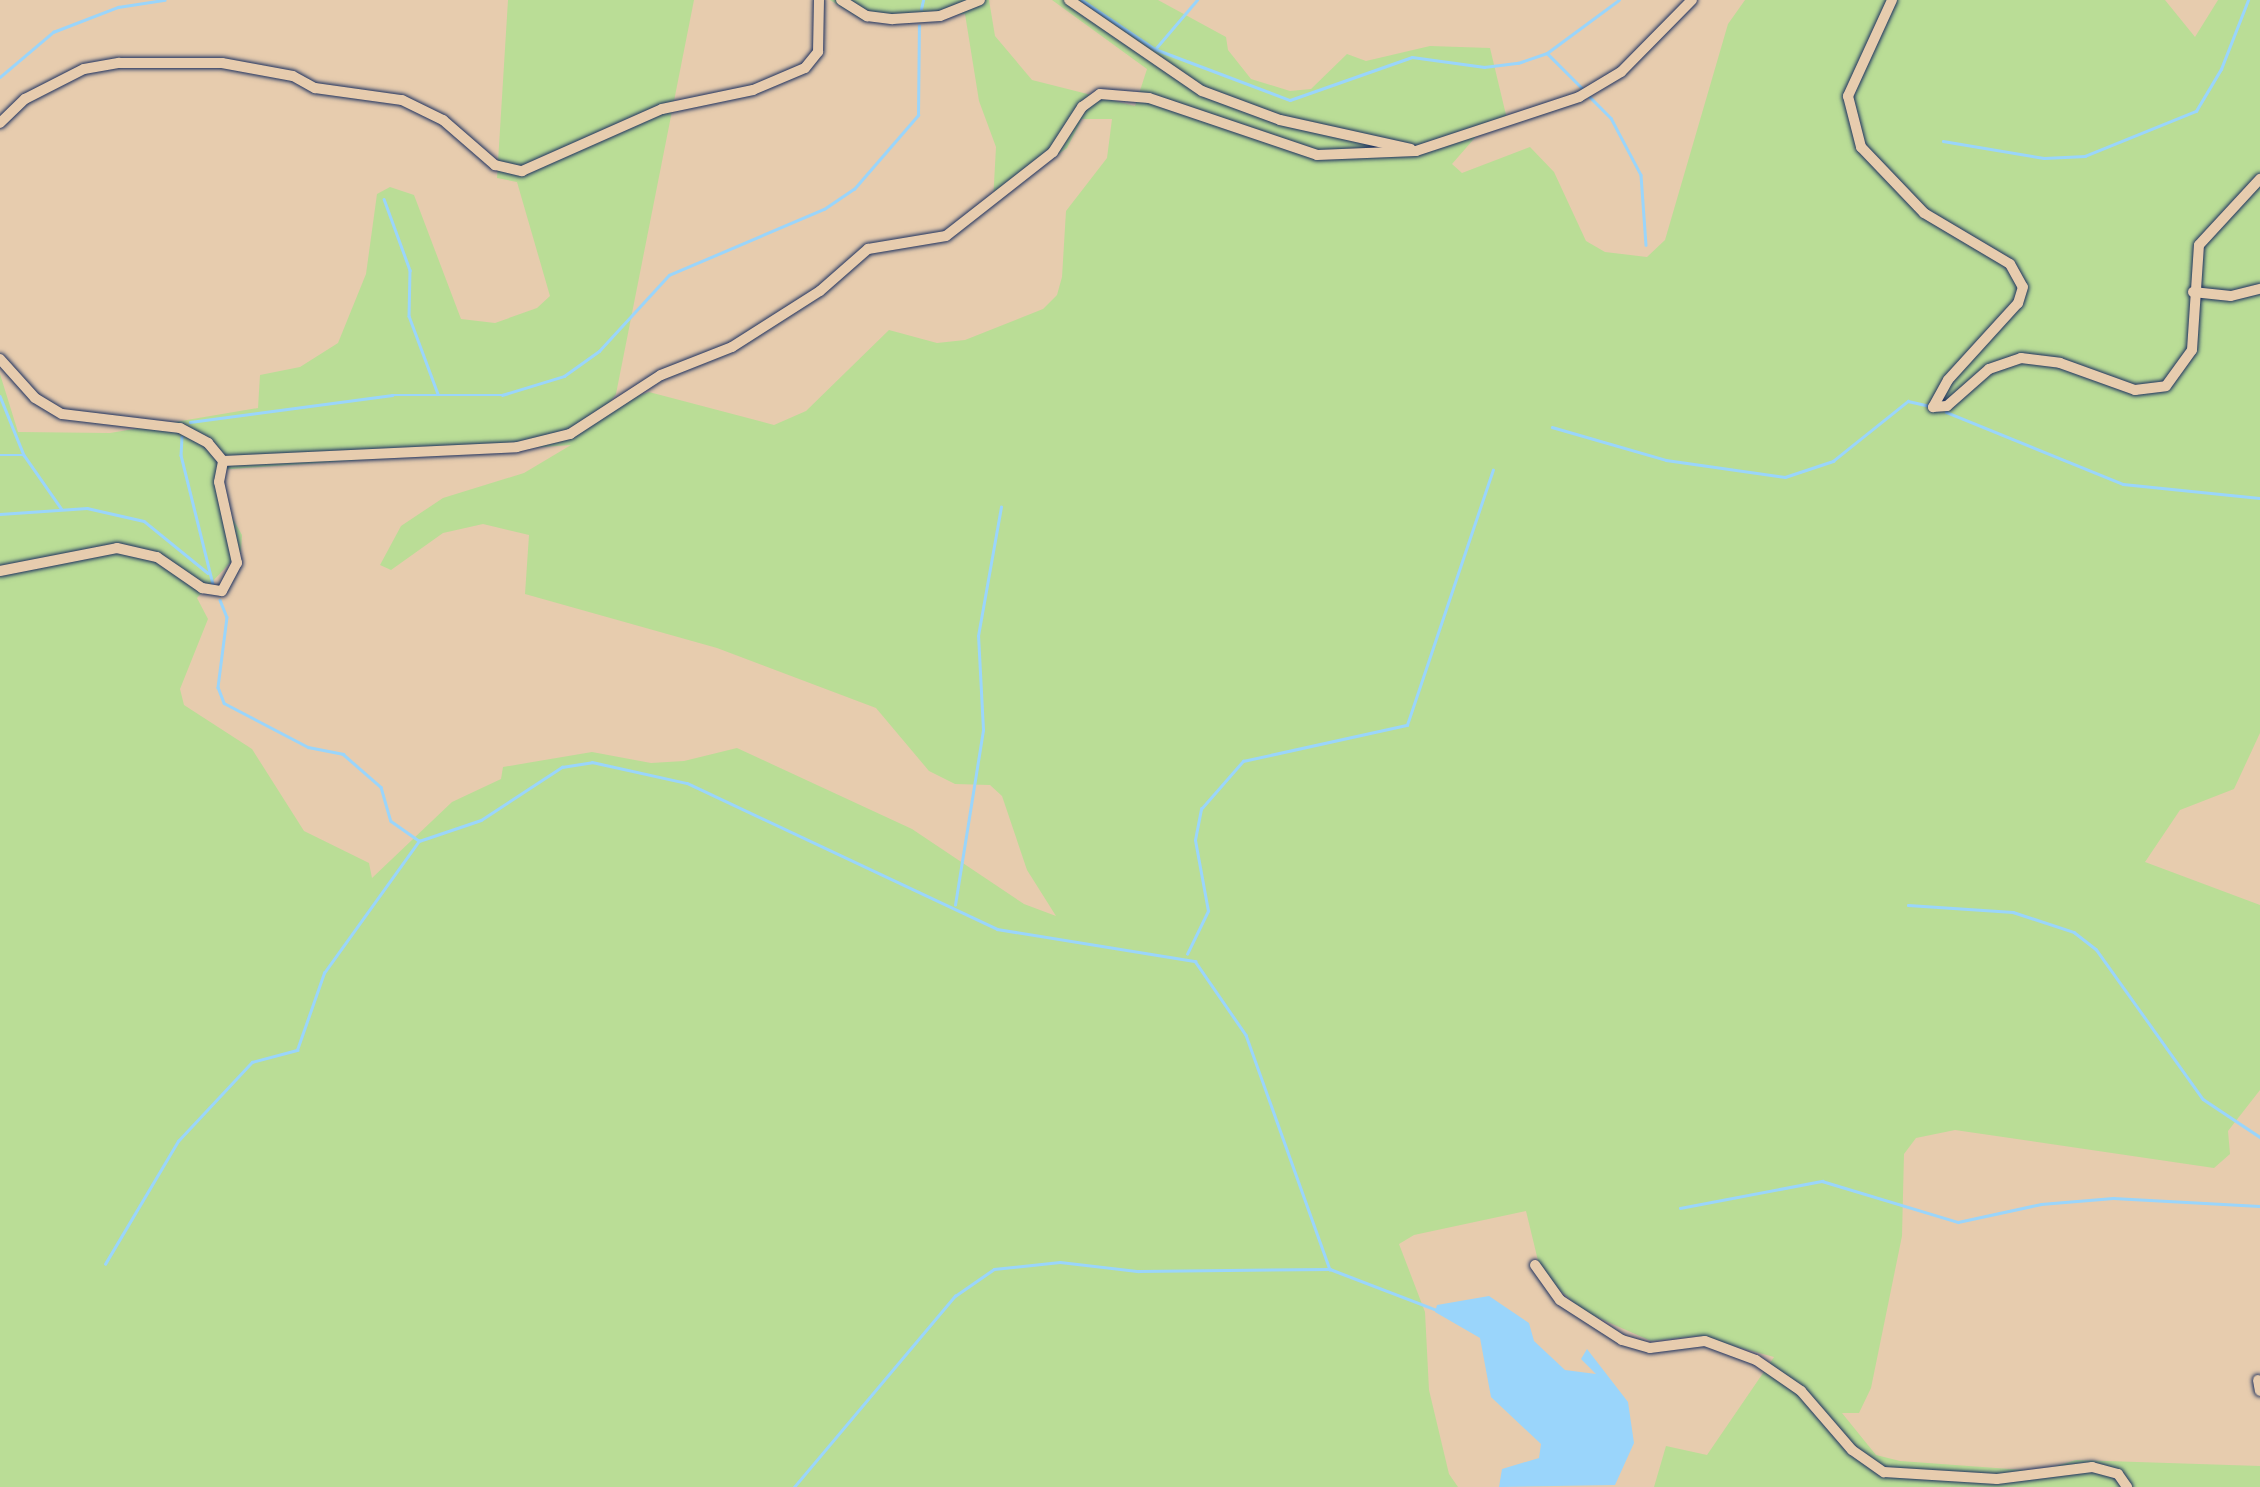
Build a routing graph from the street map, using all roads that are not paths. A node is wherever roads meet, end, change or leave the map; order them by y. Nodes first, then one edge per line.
1 (819, 0) edge
2 (841, 0) edge
3 (980, 0) edge
4 (1069, 0) edge
5 (1692, 0) edge
6 (1892, 0) edge
7 (0, 123) edge
8 (1416, 151) junction
9 (2260, 179) edge
10 (2260, 289) edge
11 (2192, 292) junction
12 (0, 359) edge
13 (223, 461) junction
14 (0, 572) edge
15 (1535, 1265) dead end
16 (2127, 1487) edge

1 - 7 street
2 - 3 street
4 - 8 street
5 - 8 street
6 - 11 street
8 - 13 street
9 - 11 street
10 - 11 street
12 - 13 street
13 - 14 street
15 - 16 street

